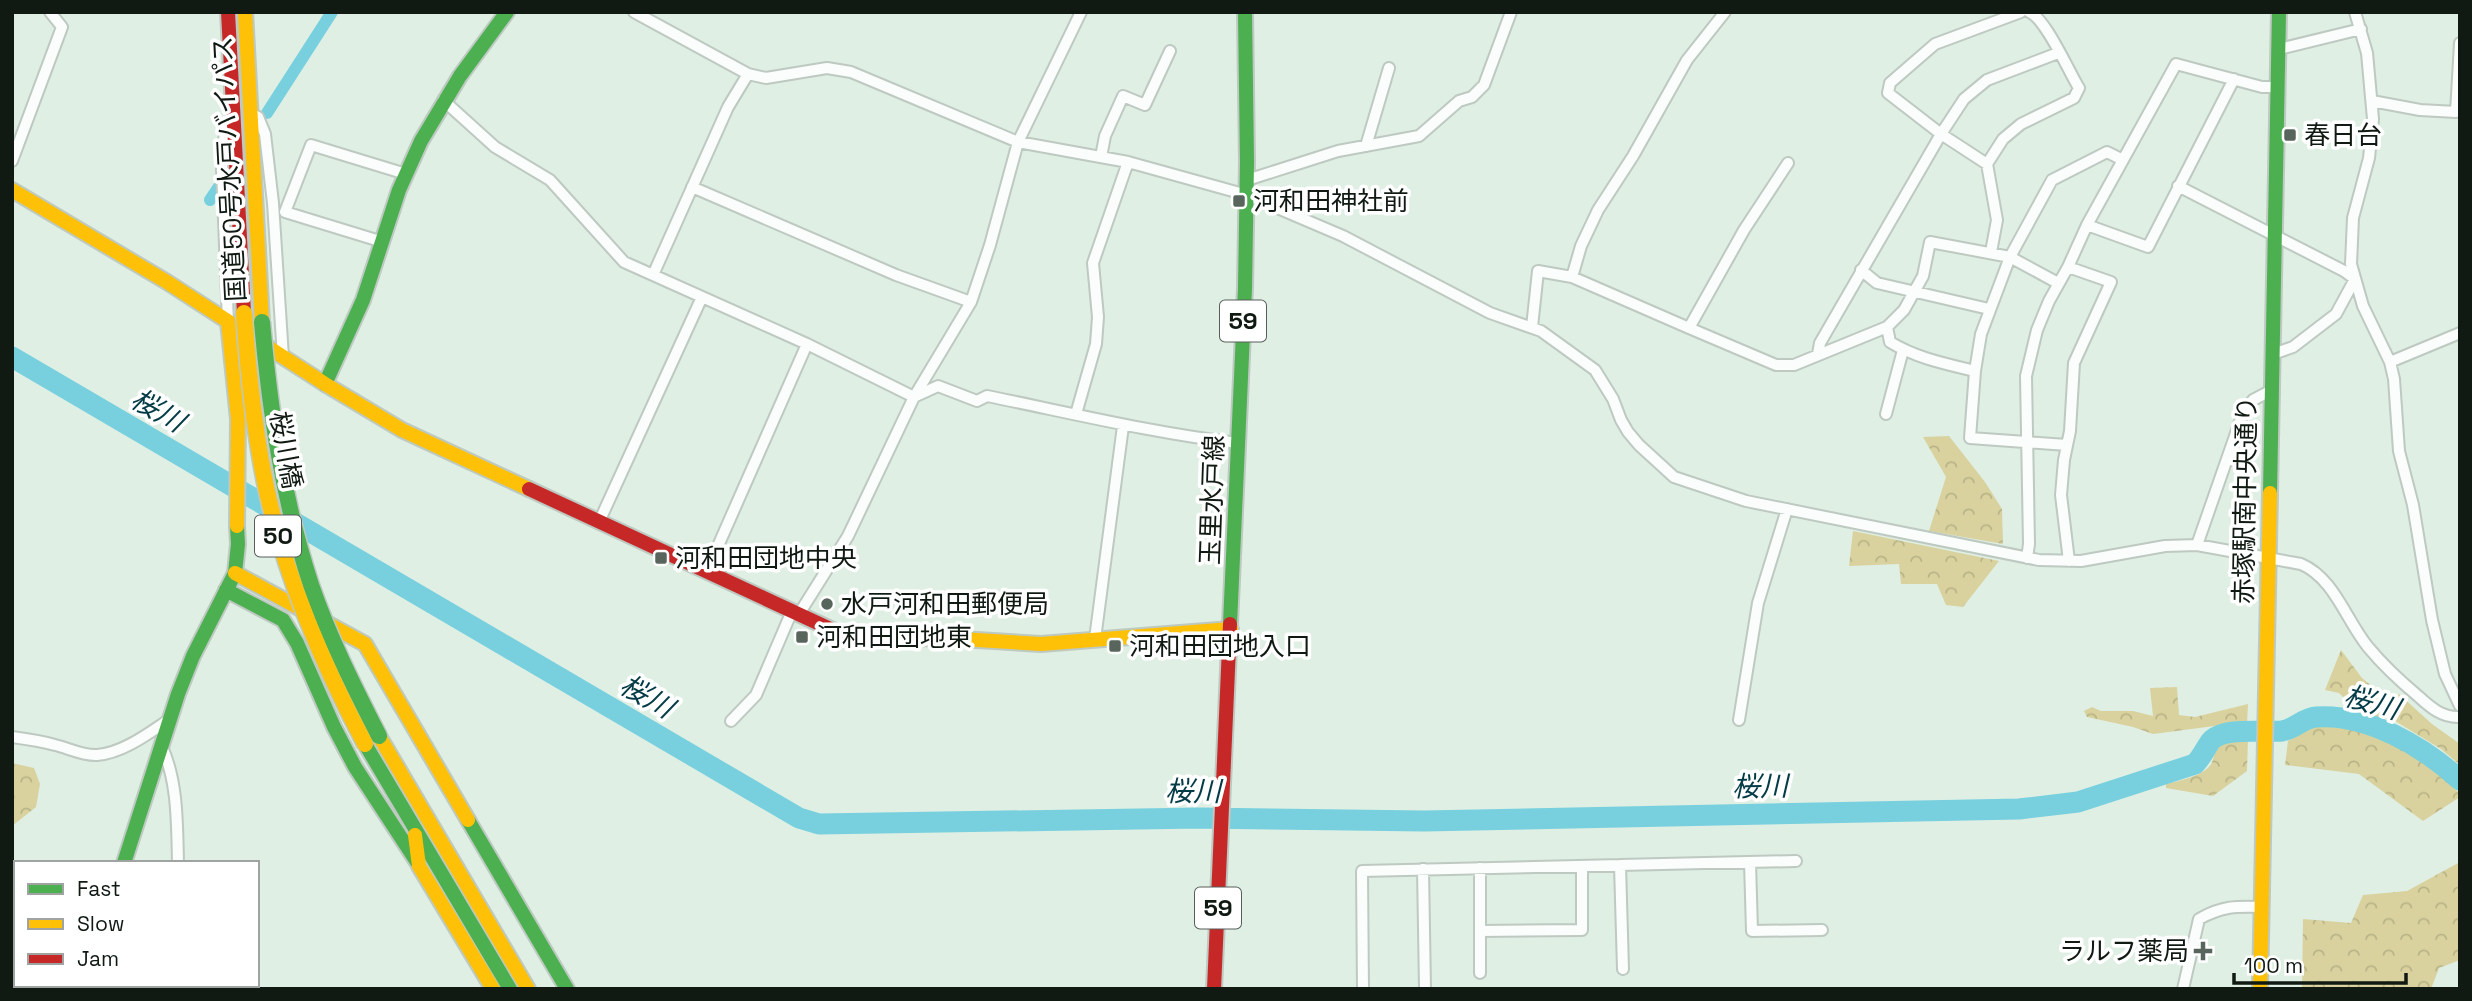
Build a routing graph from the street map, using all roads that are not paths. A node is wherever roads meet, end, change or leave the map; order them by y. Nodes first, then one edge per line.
1 (50, 12) edge
2 (228, 12) edge
3 (245, 12) edge
4 (507, 12) edge
5 (634, 12) edge
6 (1081, 12) edge
7 (1245, 12) edge
8 (1511, 12) edge
9 (1725, 12) edge
10 (2021, 12) edge
11 (2029, 12) edge
12 (2279, 12) edge
13 (2355, 12) edge
14 (2361, 29) junction
15 (2460, 43) edge
16 (2278, 49) junction
17 (1170, 51) dead end
18 (2058, 52) junction
19 (1389, 68) dead end
20 (748, 74) junction
21 (2234, 79) junction
22 (2278, 87) junction
23 (443, 100) junction
24 (2372, 101) junction
25 (234, 110) junction
26 (251, 114) junction
27 (1941, 134) junction
28 (1018, 142) junction
29 (1366, 146) junction
30 (1101, 157) junction
31 (2123, 160) junction
32 (12, 161) edge
33 (1128, 162) junction
34 (1788, 163) dead end
35 (1987, 164) junction
36 (406, 174) junction
37 (2178, 186) junction
38 (692, 187) junction
39 (1247, 188) junction
40 (12, 190) edge
41 (2087, 225) junction
42 (2275, 235) junction
43 (383, 242) junction
44 (1991, 253) junction
45 (2010, 257) junction
46 (2068, 267) junction
47 (1861, 270) junction
48 (653, 275) junction
49 (1572, 277) junction
50 (2355, 279) junction
51 (2058, 282) junction
52 (1912, 293) junction
53 (702, 297) junction
54 (971, 302) junction
55 (1989, 309) junction
56 (244, 313) joint
57 (228, 322) junction
58 (262, 322) joint
59 (1532, 327) junction
60 (1887, 327) junction
61 (1689, 328) junction
62 (2460, 333) edge
63 (807, 344) junction
64 (1903, 350) junction
65 (1818, 354) junction
66 (2273, 354) junction
67 (283, 357) junction
68 (2390, 362) junction
69 (1975, 371) junction
70 (326, 384) junction
71 (2272, 390) junction
72 (914, 397) junction
73 (1076, 414) junction
74 (1886, 414) dead end
75 (1123, 426) junction
76 (2027, 441) junction
77 (1238, 443) junction
78 (2067, 445) junction
79 (1787, 509) junction
80 (599, 522) junction
81 (2197, 545) junction
82 (2269, 557) junction
83 (2027, 558) junction
84 (2069, 562) junction
85 (707, 571) junction
86 (235, 573) junction
87 (226, 590) junction
88 (796, 613) junction
89 (1231, 629) junction
90 (1095, 639) junction
91 (2456, 686) edge
92 (2460, 706) edge
93 (2460, 717) edge
94 (170, 719) junction
95 (1739, 720) dead end
96 (731, 721) dead end
97 (12, 737) edge
98 (372, 740) junction
99 (161, 745) junction
100 (424, 810) junction
101 (413, 825) junction
102 (125, 861) edge
103 (178, 861) edge
104 (1796, 861) dead end
105 (1751, 862) junction
106 (1620, 865) junction
107 (419, 866) junction
108 (1582, 866) junction
109 (1480, 868) junction
110 (1423, 869) junction
111 (2262, 907) junction
112 (1822, 930) dead end
113 (1480, 931) junction
114 (1623, 969) dead end
115 (1480, 973) dead end
116 (493, 989) edge
117 (510, 989) edge
118 (528, 989) edge
119 (543, 989) edge
120 (567, 989) edge
121 (1214, 989) edge
122 (1363, 989) edge
123 (1425, 989) edge
124 (2183, 989) edge
125 (2260, 989) edge

1 - 32 street
2 - 25 main road, 国道50号水戸バイパス / 50
3 - 26 main road, 国道50号水戸バイパス / 50
4 - 23 main road
5 - 20 street
6 - 28 street
7 - 39 main road, 玉里水戸線 / 59
8 - 29 street
9 - 49 street
10 - 27 street
11 - 18 street
12 - 16 main road, 赤塚駅南中央通り
13 - 14 street
14 - 16 street
14 - 24 street
15 - 24 street
16 - 22 main road, 赤塚駅南中央通り
17 - 30 street
18 - 27 street
18 - 35 street
19 - 29 street
20 - 28 street
20 - 38 street
21 - 22 street
21 - 31 street
21 - 37 street
22 - 42 main road, 赤塚駅南中央通り
23 - 36 main road
23 - 48 street
24 - 50 street
25 - 56 main road, 国道50号水戸バイパス / 50
25 - 57 street
26 - 58 main road, 国道50号水戸バイパス / 50
26 - 67 street
27 - 35 street
27 - 47 street
28 - 30 street
28 - 54 street
29 - 39 street
30 - 33 street
31 - 41 street
31 - 45 street
33 - 39 street
33 - 73 street
34 - 61 street
35 - 44 street
36 - 43 main road
36 - 43 street
37 - 41 street
37 - 42 street
38 - 48 street
38 - 54 street
39 - 59 street
39 - 77 main road, 玉里水戸線 / 59
40 - 57 main road
41 - 46 street
42 - 50 street
42 - 66 main road, 赤塚駅南中央通り
43 - 70 main road
44 - 45 street
44 - 52 street
45 - 51 street
45 - 55 street
46 - 51 street
46 - 78 street
47 - 52 street
47 - 65 street
48 - 53 street
49 - 59 street
49 - 61 street
50 - 66 street
50 - 68 street
51 - 76 street
52 - 55 street
52 - 60 street
53 - 63 street
53 - 80 street
54 - 72 street
55 - 69 street
56 - 98 main road, 桜川橋 / 50, bridge
57 - 67 main road
57 - 86 main road
58 - 98 main road, 桜川橋 / 50, bridge
59 - 79 street
60 - 64 street
60 - 65 street
61 - 65 street
62 - 68 street
63 - 72 street
63 - 85 street
64 - 69 street
64 - 74 street
66 - 71 main road, 赤塚駅南中央通り
67 - 70 main road
68 - 91 street
69 - 76 street
70 - 80 main road
71 - 81 street
71 - 82 main road, 赤塚駅南中央通り
72 - 73 street
72 - 88 street
73 - 75 street
75 - 77 street
75 - 90 street
76 - 78 street
76 - 83 street
77 - 89 main road, 玉里水戸線 / 59
78 - 84 street
79 - 83 street
79 - 95 street
80 - 85 main road
81 - 82 street
81 - 84 street
82 - 93 street
82 - 111 main road, 赤塚駅南中央通り
83 - 84 street
85 - 88 main road
86 - 87 main road
86 - 120 main road
87 - 94 main road
87 - 107 main road
88 - 90 main road
88 - 96 street
89 - 90 main road
89 - 121 main road, 玉里水戸線 / 59
91 - 92 street
94 - 97 street
94 - 99 main road
98 - 100 main road, 50
98 - 101 main road, 50
99 - 102 main road
99 - 103 street
100 - 118 main road, 50
100 - 119 main road
101 - 107 main road
101 - 117 main road, 50
104 - 105 street
105 - 106 street
105 - 112 street
106 - 108 street
106 - 114 street
107 - 116 main road
108 - 109 street
108 - 113 street
109 - 110 street
109 - 113 street
110 - 122 street
110 - 123 street
111 - 124 street
111 - 125 main road, 赤塚駅南中央通り
113 - 115 street

